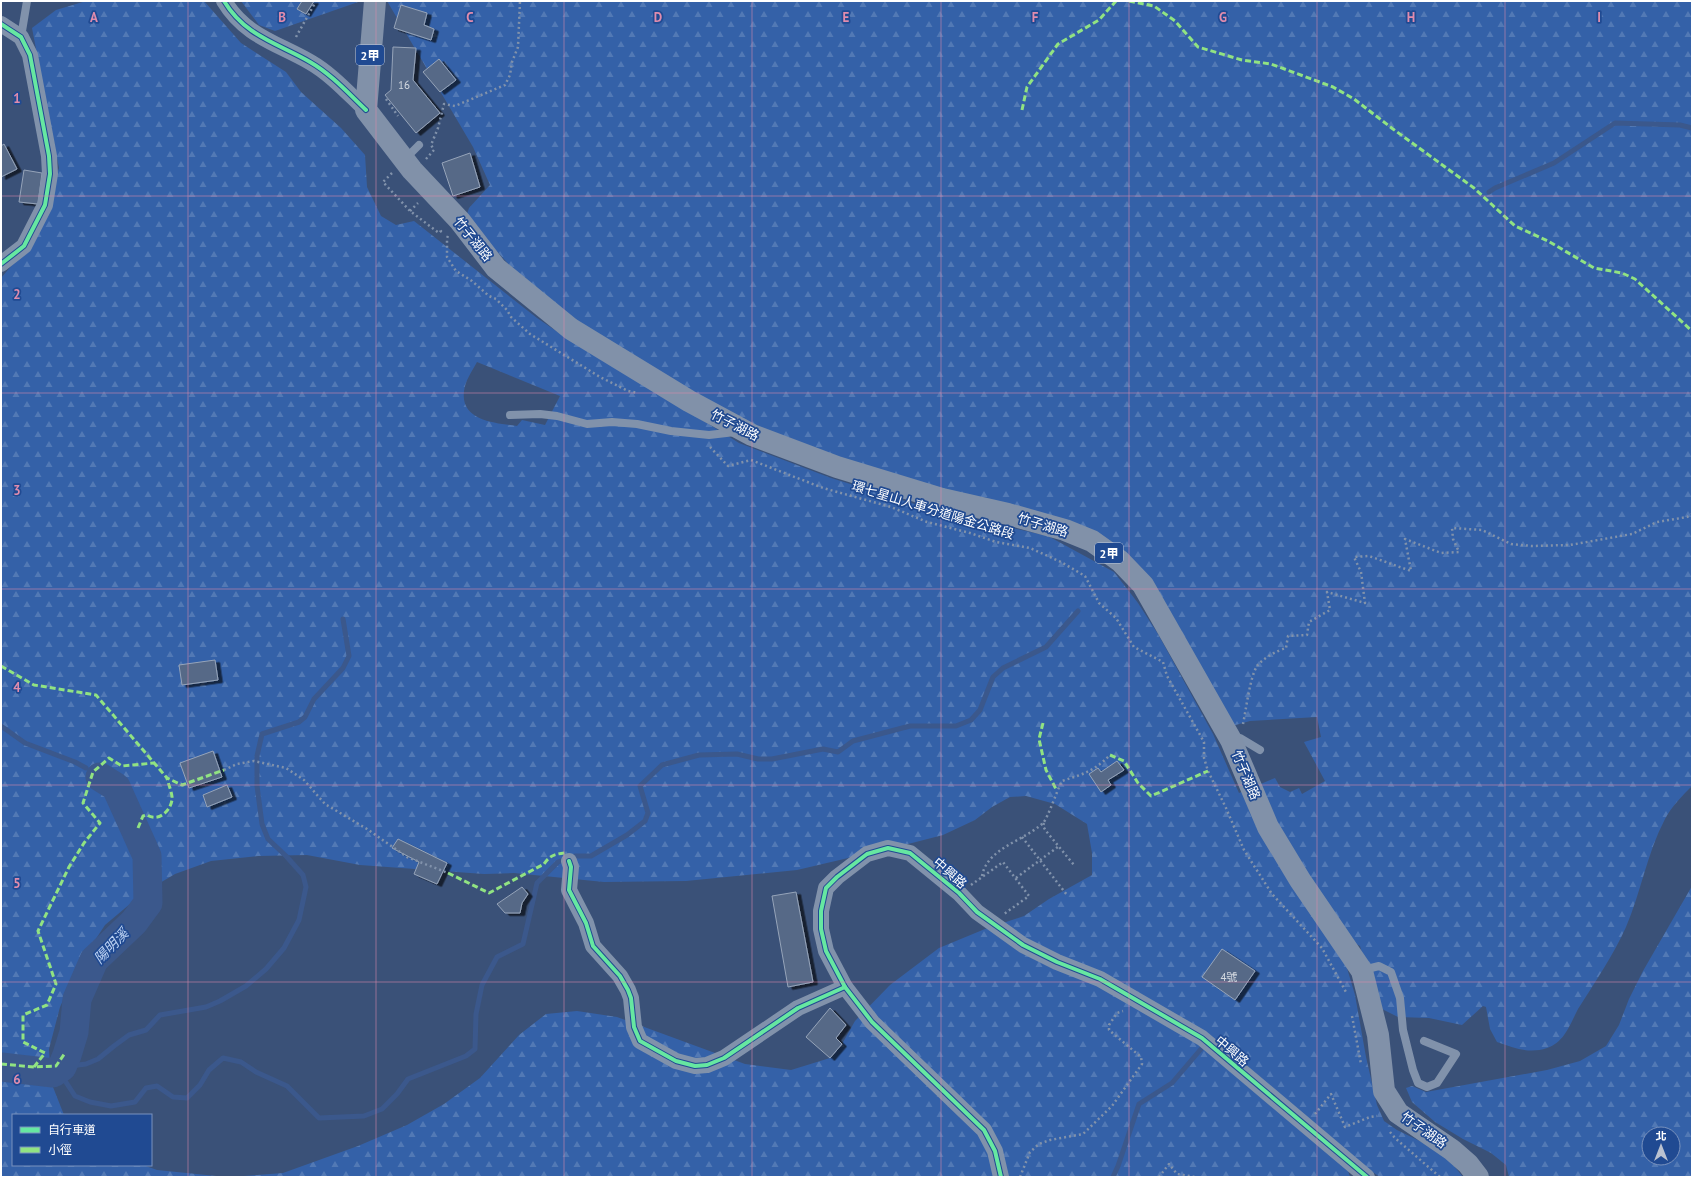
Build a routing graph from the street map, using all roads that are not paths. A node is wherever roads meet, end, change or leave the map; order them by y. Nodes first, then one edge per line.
1 (27, 1) edge
2 (224, 1) edge
3 (375, 1) edge
4 (1, 24) edge
5 (21, 37) junction
6 (366, 110) junction
7 (1, 264) edge
8 (510, 415) dead end
9 (744, 431) junction
10 (1235, 739) junction
11 (1260, 750) dead end
12 (567, 856) dead end
13 (1362, 971) junction
14 (845, 987) junction
15 (1424, 1041) dead end
16 (1001, 1177) edge
17 (1367, 1177) edge
18 (1478, 1177) edge

1 - 5 lane
2 - 6 street, 竹子湖路
3 - 6 main road, 2甲
4 - 5 street
5 - 7 street
6 - 9 main road, 竹子湖路 / 2甲
8 - 9 lane
9 - 10 main road, 竹子湖路 / 2甲
10 - 11 lane
10 - 13 main road, 竹子湖路 / 2甲
12 - 14 street
13 - 15 lane
13 - 18 main road, 竹子湖路 / 2甲
14 - 16 street, 中興路
14 - 17 street, 中興路

